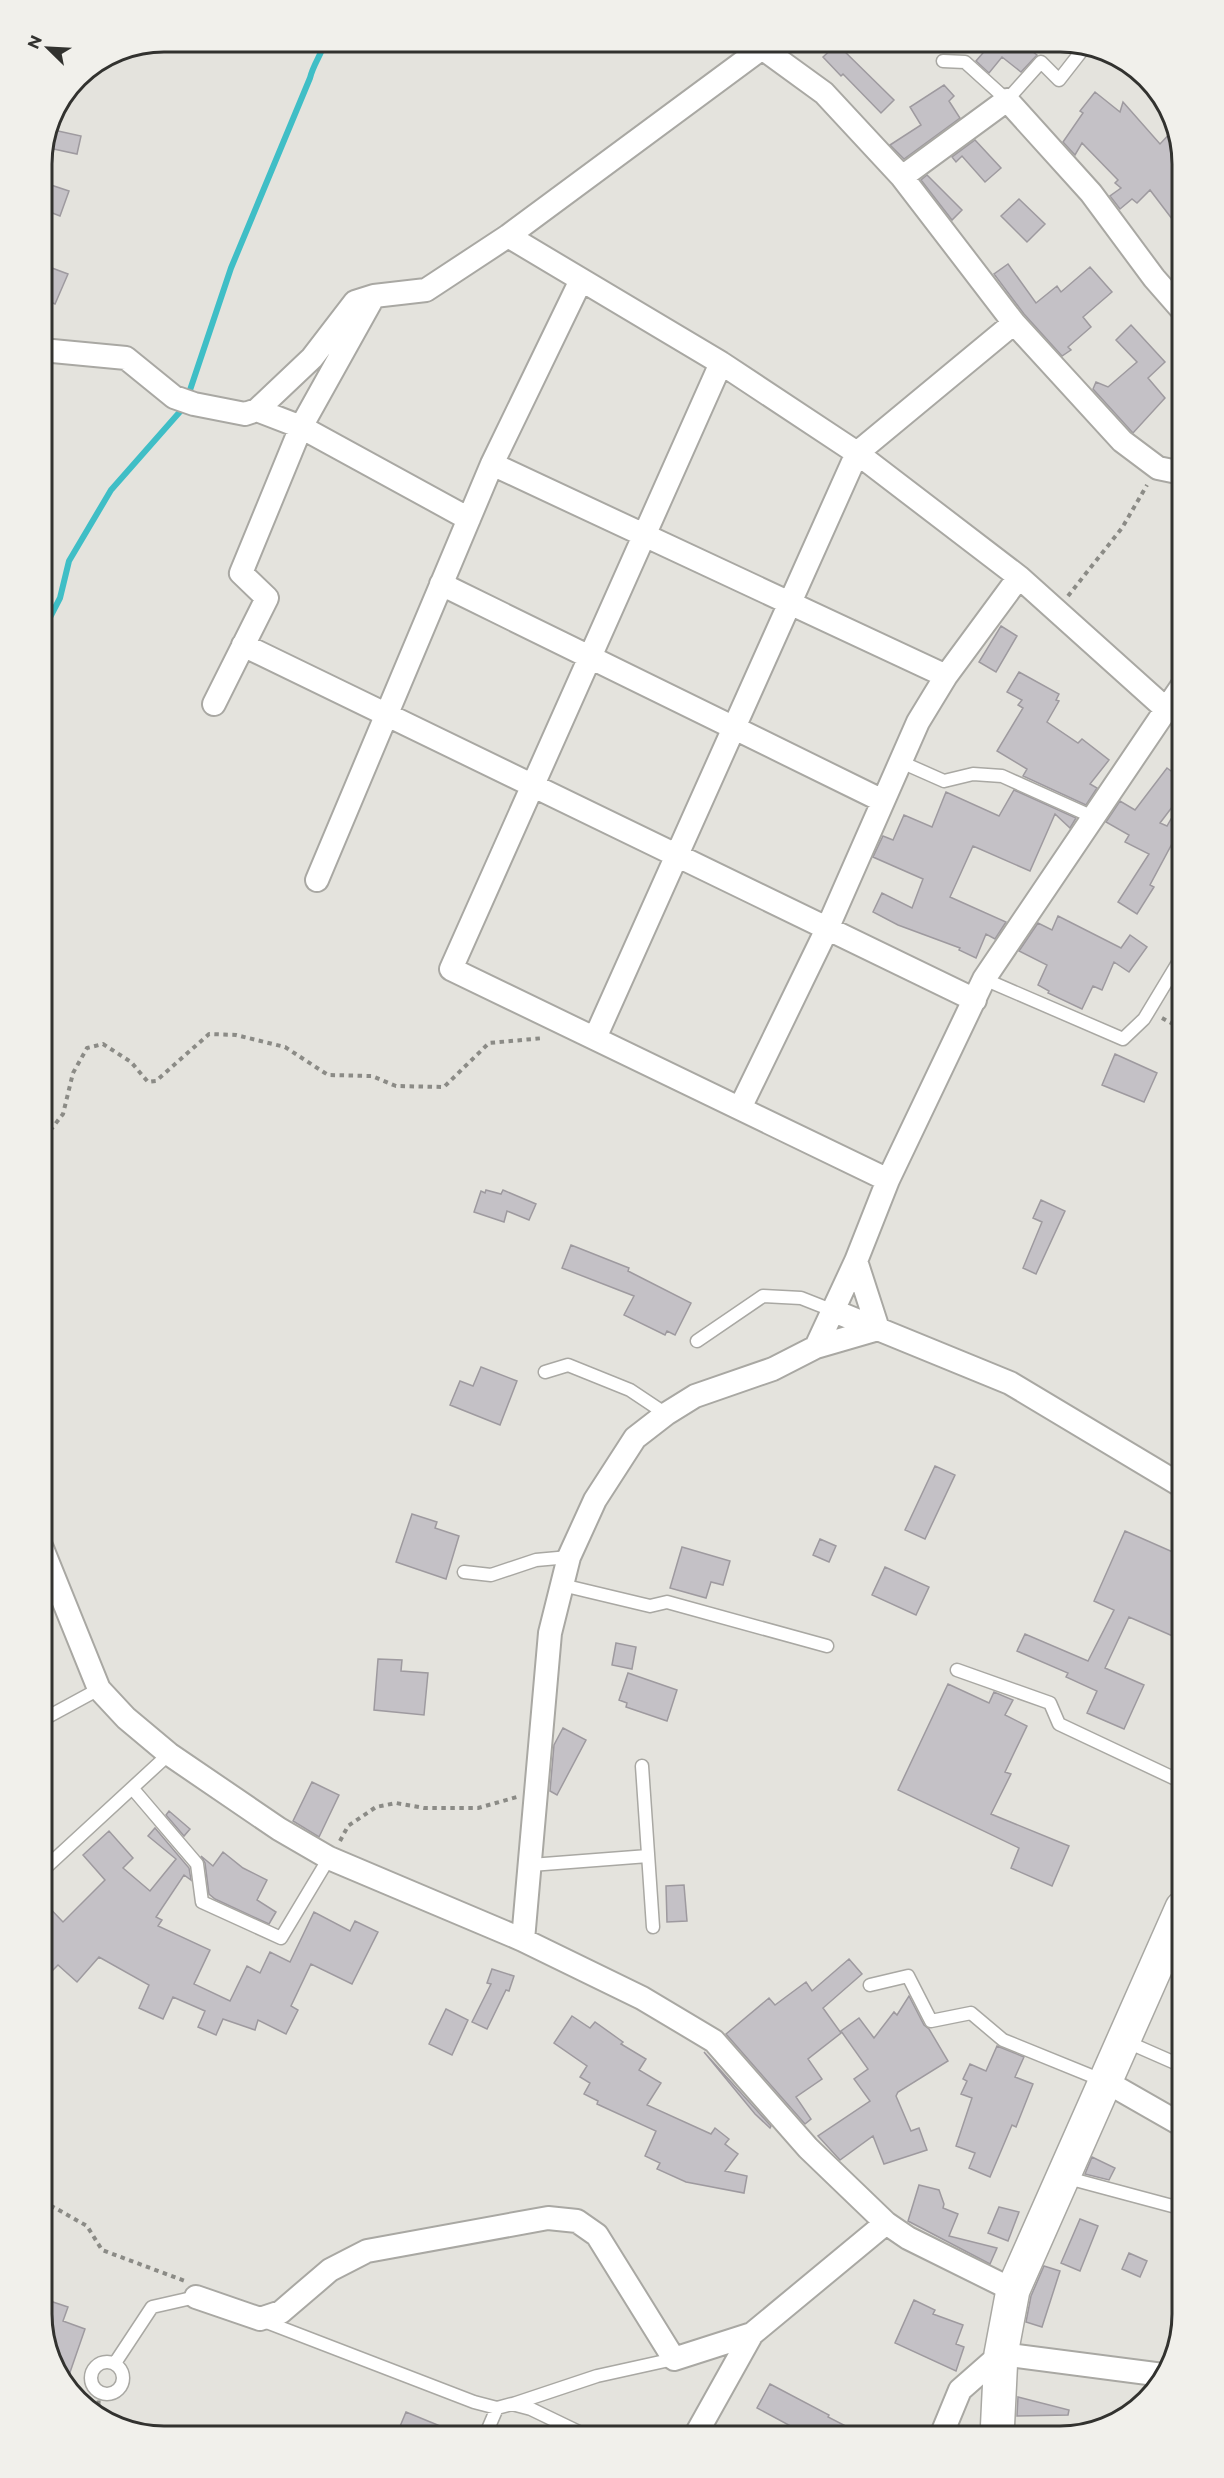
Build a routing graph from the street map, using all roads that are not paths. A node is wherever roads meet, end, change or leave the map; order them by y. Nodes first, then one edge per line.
1 (748, 53) edge
2 (769, 53) edge
3 (1079, 55) edge
4 (943, 61) dead end
5 (1007, 100) junction
6 (902, 177) junction
7 (508, 236) junction
8 (581, 279) junction
9 (374, 296) junction
10 (1172, 298) edge
11 (1014, 323) junction
12 (53, 351) edge
13 (722, 363) junction
14 (257, 410) junction
15 (301, 427) junction
16 (857, 453) junction
17 (492, 464) junction
18 (1172, 471) edge
19 (469, 519) junction
20 (645, 536) junction
21 (1019, 577) junction
22 (441, 584) junction
23 (790, 604) junction
24 (243, 645) junction
25 (590, 657) junction
26 (946, 676) junction
27 (1172, 700) edge
28 (214, 704) dead end
29 (1166, 709) junction
30 (386, 715) junction
31 (734, 728) junction
32 (901, 762) junction
33 (533, 786) junction
34 (883, 801) junction
35 (1093, 817) junction
36 (676, 855) junction
37 (317, 880) dead end
38 (827, 929) junction
39 (1172, 973) edge
40 (984, 979) junction
41 (975, 1000) junction
42 (595, 1038) junction
43 (740, 1108) junction
44 (888, 1180) junction
45 (856, 1261) junction
46 (834, 1311) junction
47 (878, 1329) junction
48 (697, 1341) dead end
49 (816, 1347) junction
50 (545, 1372) dead end
51 (666, 1414) junction
52 (1172, 1480) edge
53 (569, 1557) junction
54 (464, 1572) dead end
55 (52, 1577) edge
56 (562, 1585) junction
57 (827, 1646) dead end
58 (957, 1670) dead end
59 (99, 1689) junction
60 (52, 1714) edge
61 (169, 1754) junction
62 (642, 1766) dead end
63 (1172, 1777) edge
64 (133, 1789) junction
65 (648, 1856) junction
66 (329, 1858) junction
67 (52, 1861) edge
68 (531, 1865) junction
69 (653, 1927) dead end
70 (523, 1940) junction
71 (1172, 1949) edge
72 (870, 1985) dead end
73 (1124, 2041) junction
74 (1172, 2062) edge
75 (1106, 2081) junction
76 (1172, 2119) edge
77 (1063, 2177) junction
78 (1172, 2206) edge
79 (886, 2223) junction
80 (1013, 2290) junction
81 (196, 2297) joint
82 (260, 2319) junction
83 (752, 2334) junction
84 (1001, 2354) junction
85 (674, 2359) junction
86 (115, 2362) junction
87 (1155, 2373) edge
88 (512, 2404) junction
89 (497, 2408) junction
90 (490, 2425) edge
91 (565, 2425) edge
92 (701, 2426) edge
93 (945, 2426) edge
94 (997, 2426) edge

1 - 7 street
2 - 6 street
3 - 5 lane
4 - 5 lane
5 - 6 street
5 - 10 street
6 - 11 street
7 - 8 street
7 - 9 street
8 - 13 street
8 - 17 street
9 - 14 street
9 - 15 street
11 - 16 street
11 - 18 street
12 - 14 street
13 - 16 street
13 - 20 street
14 - 15 street
15 - 19 street
15 - 24 street
16 - 21 street
16 - 23 street
17 - 19 street
17 - 20 street
19 - 22 street
20 - 23 street
20 - 25 street
21 - 26 street
21 - 29 street
22 - 25 street
22 - 30 street
23 - 26 street
23 - 31 street
24 - 28 street
24 - 30 street
25 - 31 street
25 - 33 street
26 - 32 street
27 - 29 street
29 - 35 street
30 - 33 street
30 - 37 street
31 - 34 street
31 - 36 street
32 - 34 street
32 - 35 lane
33 - 36 street
33 - 42 street
34 - 38 street
35 - 40 street
36 - 38 street
36 - 42 street
38 - 41 street
38 - 43 street
39 - 40 lane
40 - 41 street
41 - 44 street
42 - 43 street
43 - 44 street
44 - 45 street
45 - 46 street
45 - 47 street
46 - 47 street
46 - 48 lane
46 - 49 street
47 - 49 street
47 - 52 street
49 - 51 street
50 - 51 lane
51 - 53 street
53 - 54 lane
53 - 56 street
55 - 59 street
56 - 57 lane
56 - 68 street
58 - 63 lane
59 - 60 lane
59 - 61 street
61 - 64 lane
61 - 66 street
62 - 65 lane
64 - 66 lane
64 - 67 lane
65 - 68 lane
65 - 69 lane
66 - 70 street
68 - 70 street
70 - 79 street
71 - 73 main road
72 - 75 lane
73 - 74 lane
73 - 75 main road
75 - 76 street
75 - 77 main road
77 - 78 lane
77 - 80 main road
79 - 80 street
79 - 83 street
80 - 84 main road
81 - 82 street
81 - 86 lane
82 - 85 street
82 - 89 lane
83 - 85 street
83 - 92 street
84 - 87 street
84 - 93 street
84 - 94 main road
85 - 88 lane
86 - 86 lane
88 - 89 lane
88 - 91 lane
89 - 90 lane

